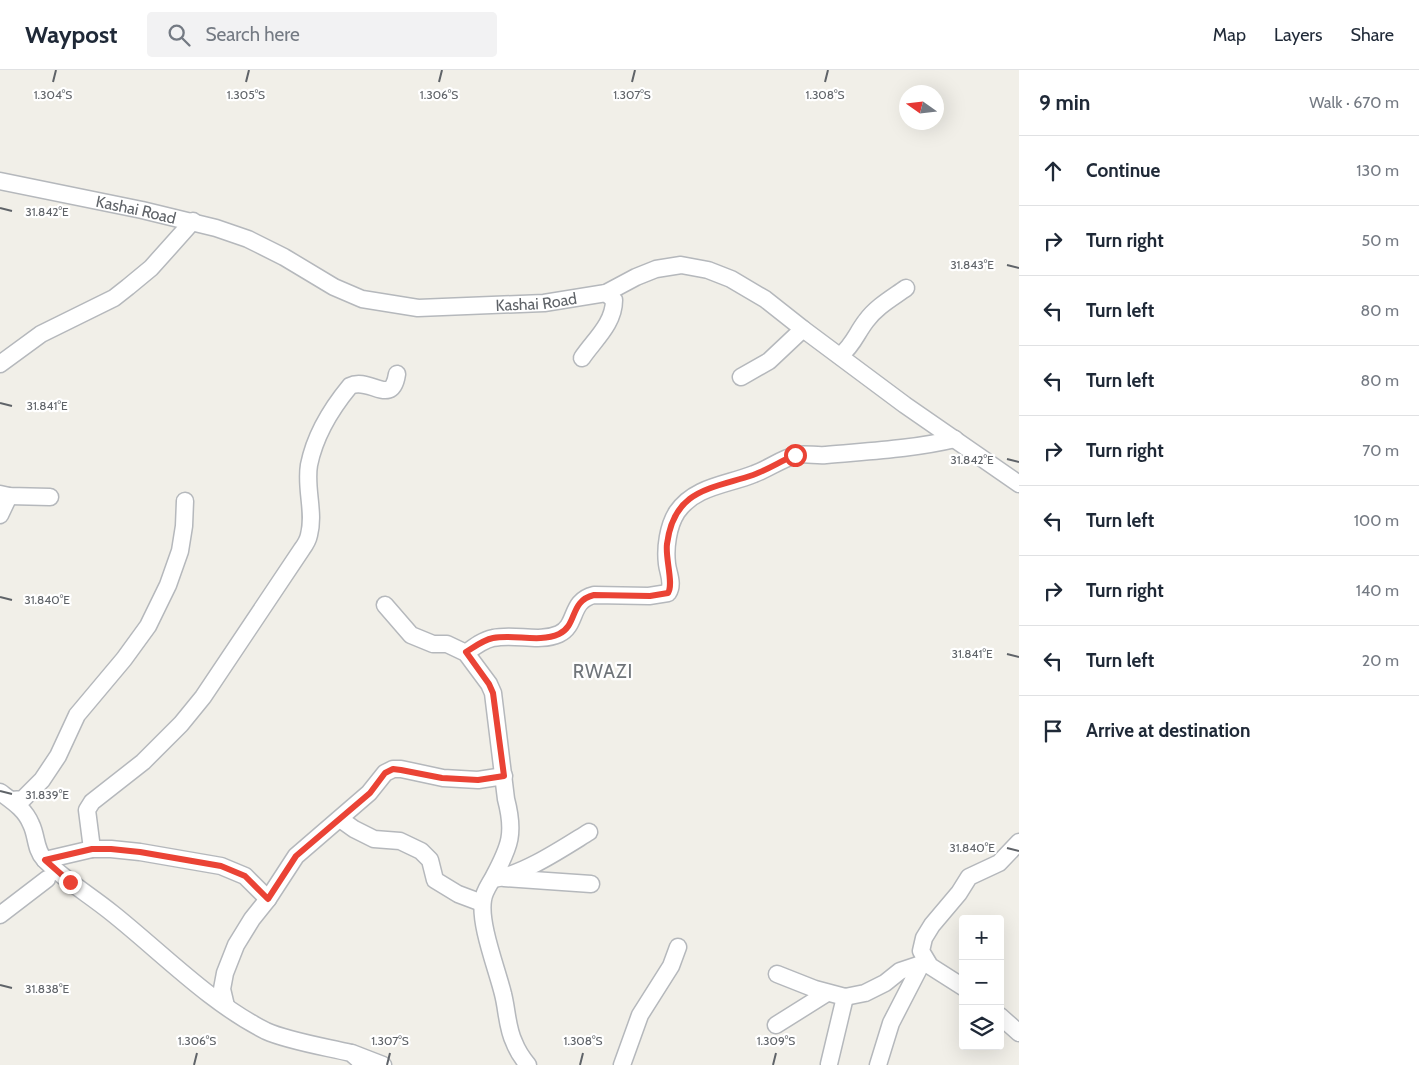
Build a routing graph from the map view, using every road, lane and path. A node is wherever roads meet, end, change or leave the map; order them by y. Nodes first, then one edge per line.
1 (0, 181) edge
2 (193, 221) junction
3 (906, 288) dead end
4 (606, 293) junction
5 (803, 329) junction
6 (840, 356) junction
7 (582, 358) dead end
8 (0, 364) edge
9 (397, 374) dead end
10 (741, 377) dead end
11 (955, 439) junction
12 (1019, 484) edge
13 (4, 495) edge
14 (50, 498) dead end
15 (185, 501) dead end
16 (0, 515) edge
17 (385, 604) dead end
18 (466, 652) junction
19 (504, 776) junction
20 (6, 796) edge
21 (340, 819) junction
22 (589, 832) dead end
23 (1019, 842) edge
24 (92, 849) junction
25 (45, 860) junction
26 (499, 878) junction
27 (47, 879) dead end
28 (591, 884) dead end
29 (268, 899) junction
30 (482, 903) junction
31 (0, 915) edge
32 (678, 947) dead end
33 (923, 961) junction
34 (777, 974) dead end
35 (959, 984) edge
36 (827, 993) junction
37 (845, 997) junction
38 (226, 1006) junction
39 (1004, 1020) edge
40 (776, 1025) dead end
41 (1019, 1033) edge
42 (351, 1053) junction
43 (829, 1064) dead end
44 (362, 1065) edge
45 (382, 1065) edge
46 (528, 1065) edge
47 (622, 1065) edge
48 (878, 1065) edge

1 - 2 street, Kashai Road
2 - 4 street, Kashai Road
2 - 8 street
3 - 6 street
4 - 5 street, Kashai Road
4 - 7 street
5 - 6 street, Kashai Road
5 - 10 street
6 - 11 street, Kashai Road
9 - 24 street
11 - 12 street, Kashai Road
11 - 18 street
13 - 14 street
13 - 16 street
15 - 20 street
17 - 18 street
18 - 19 street
19 - 21 street
19 - 26 street
20 - 25 street
21 - 29 street
21 - 30 street
22 - 26 street
23 - 33 street
24 - 25 street
24 - 29 street
25 - 38 street
26 - 28 street
26 - 30 street
27 - 31 street
29 - 38 street
30 - 46 street
32 - 47 street
33 - 35 street
33 - 37 street
33 - 48 street
34 - 36 street
36 - 37 street
36 - 40 street
37 - 43 street
38 - 42 street
39 - 41 street
42 - 44 street
42 - 45 street

